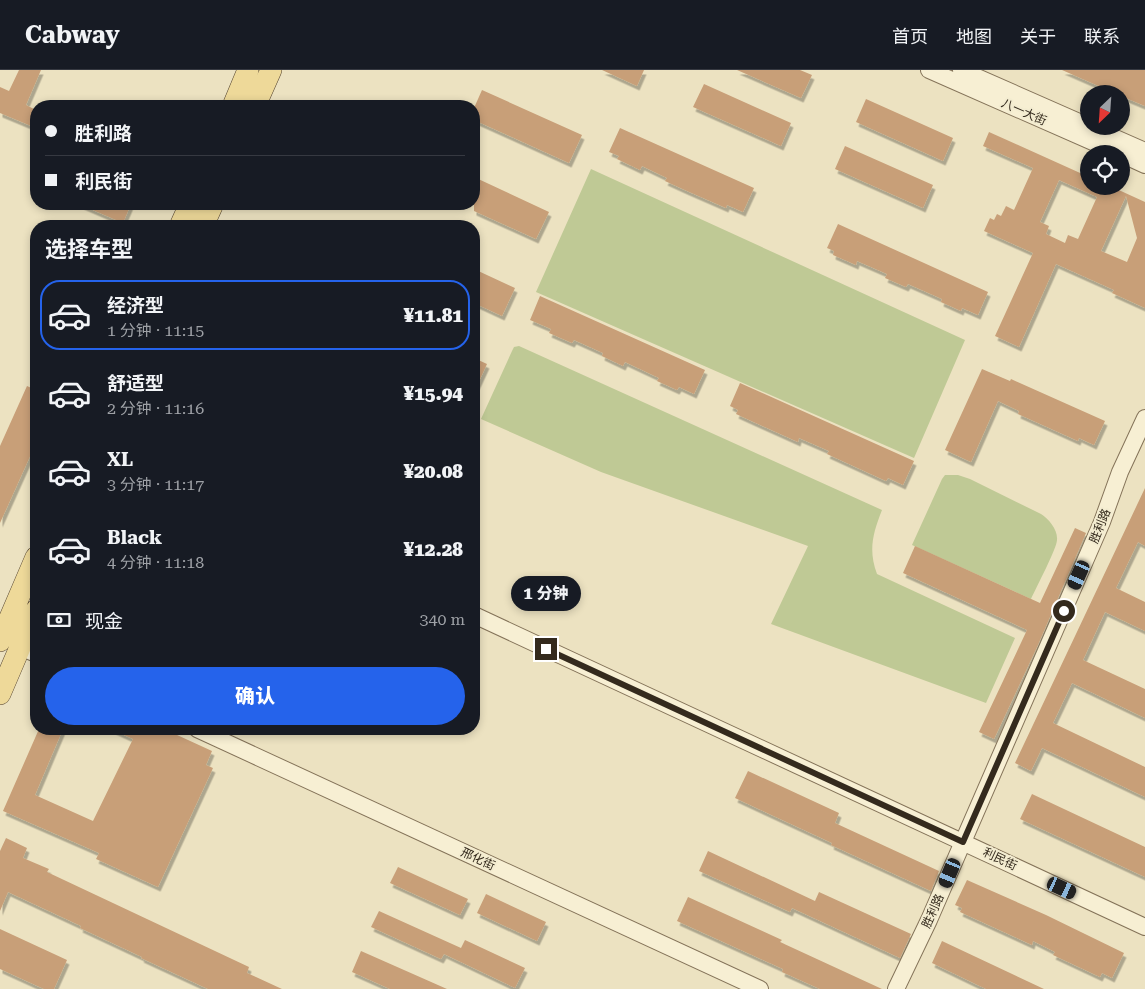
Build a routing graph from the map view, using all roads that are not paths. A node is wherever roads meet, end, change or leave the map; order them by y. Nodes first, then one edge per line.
1 (248, 70) edge
2 (271, 70) edge
3 (929, 70) edge
4 (961, 70) edge
5 (236, 100) edge
6 (258, 100) edge
7 (1100, 145) edge
8 (1145, 151) edge
9 (1130, 158) edge
10 (1145, 165) edge
11 (1145, 418) edge
12 (30, 571) edge
13 (480, 618) edge
14 (0, 641) edge
15 (28, 651) edge
16 (0, 694) edge
17 (210, 735) edge
18 (963, 842) junction
19 (1145, 927) edge
20 (760, 989) edge
21 (896, 989) edge

1 - 5 main road
2 - 6 main road
3 - 7 street, 八一大街
4 - 8 street, 八一大街
9 - 10 street, 八一大街
11 - 18 street, 胜利路
12 - 14 main road
13 - 18 street, 利民街
15 - 16 main road
17 - 20 street, 邢化街
18 - 19 street, 利民街
18 - 21 street, 胜利路

